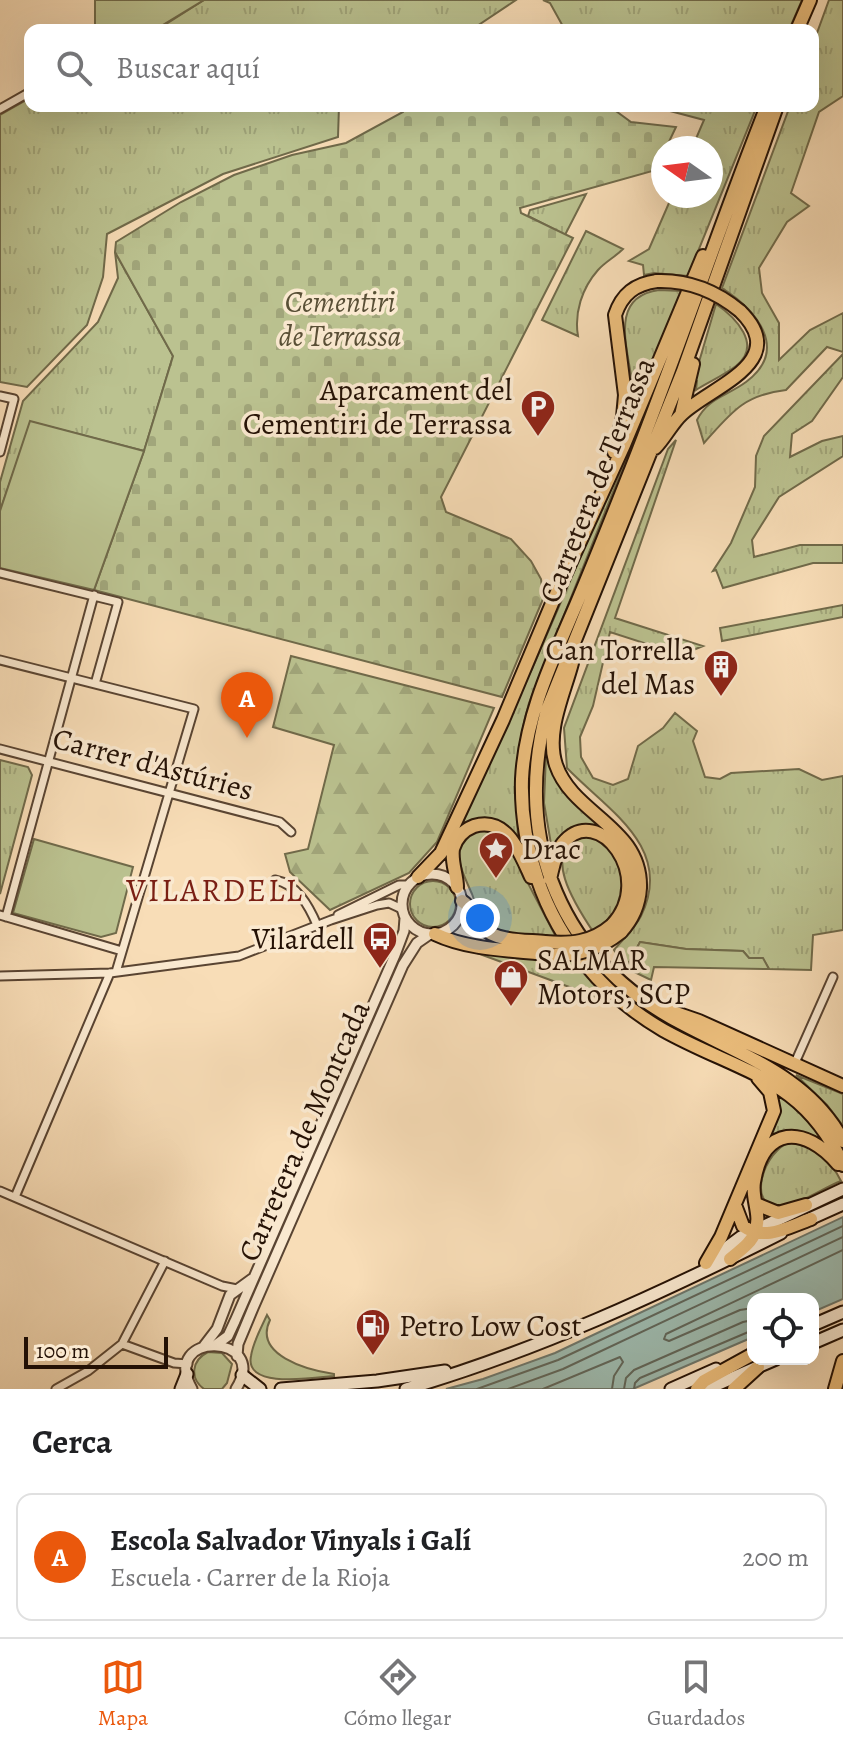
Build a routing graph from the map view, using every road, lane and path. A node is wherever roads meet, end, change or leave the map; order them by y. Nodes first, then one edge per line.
1 (813, 0) edge
2 (800, 24) edge
3 (807, 24) edge
4 (24, 95) edge
5 (0, 109) edge
6 (765, 112) edge
7 (775, 112) edge
8 (731, 200) junction
9 (714, 284) junction
10 (0, 396) edge
11 (681, 415) junction
12 (0, 452) edge
13 (650, 453) junction
14 (599, 497) junction
15 (0, 573) edge
16 (94, 595) junction
17 (583, 619) junction
18 (0, 660) edge
19 (71, 678) junction
20 (95, 684) junction
21 (0, 749) edge
22 (49, 761) junction
23 (168, 794) junction
24 (291, 832) dead end
25 (550, 879) junction
26 (275, 880) dead end
27 (413, 881) junction
28 (457, 887) junction
29 (462, 901) junction
30 (404, 914) junction
31 (552, 914) junction
32 (3, 916) edge
33 (331, 920) junction
34 (317, 925) junction
35 (616, 929) junction
36 (432, 934) junction
37 (122, 951) junction
38 (113, 973) junction
39 (0, 976) edge
40 (833, 977) dead end
41 (652, 1006) junction
42 (794, 1065) junction
43 (750, 1071) junction
44 (843, 1086) edge
45 (828, 1127) junction
46 (843, 1141) edge
47 (843, 1168) edge
48 (843, 1189) edge
49 (0, 1191) edge
50 (15, 1197) junction
51 (756, 1204) junction
52 (843, 1204) edge
53 (735, 1205) junction
54 (806, 1205) junction
55 (811, 1219) junction
56 (755, 1231) junction
57 (730, 1259) junction
58 (165, 1261) junction
59 (706, 1263) junction
60 (254, 1277) junction
61 (662, 1289) junction
62 (234, 1292) junction
63 (843, 1312) edge
64 (235, 1321) junction
65 (819, 1322) edge
66 (843, 1330) edge
67 (819, 1340) edge
68 (122, 1344) junction
69 (217, 1344) junction
70 (203, 1346) junction
71 (237, 1356) junction
72 (747, 1361) edge
73 (843, 1361) edge
74 (747, 1362) edge
75 (747, 1363) edge
76 (485, 1364) junction
77 (750, 1365) edge
78 (187, 1369) junction
79 (843, 1369) edge
80 (242, 1375) junction
81 (56, 1389) edge
82 (181, 1389) edge
83 (192, 1389) edge
84 (236, 1389) edge
85 (260, 1389) edge
86 (281, 1389) edge
87 (406, 1389) edge
88 (671, 1389) edge
89 (697, 1389) edge
90 (707, 1389) edge
91 (734, 1389) edge
92 (837, 1389) edge

1 - 2 main road
1 - 3 main road
4 - 5 street
6 - 8 main road, Carretera de Terrassa
7 - 9 main road, Carretera de Terrassa
8 - 14 main road
8 - 31 main road, Carretera de Terrassa
9 - 11 main road
9 - 13 main road, Carretera de Terrassa
10 - 12 street
11 - 13 main road
11 - 14 main road, bridge
13 - 17 main road, Carretera de Terrassa
14 - 27 main road
15 - 16 street
16 - 19 street
16 - 20 street
17 - 25 main road, Carretera de Terrassa
17 - 35 main road
18 - 19 street
19 - 20 street
19 - 22 street
20 - 23 street
21 - 22 street, Carrer d'Astúries
22 - 23 street, Carrer d'Astúries
22 - 32 street
23 - 24 street, Carrer d'Astúries
23 - 37 street
25 - 35 main road
25 - 41 main road, Carretera de Terrassa
26 - 34 street
27 - 28 street
27 - 30 street
27 - 33 street
28 - 29 street
28 - 31 main road
29 - 35 main road, bridge
29 - 36 street
30 - 33 street
30 - 36 street
30 - 60 street, Carretera de Montcada
31 - 43 main road, Carretera de Terrassa
32 - 37 street
33 - 34 street
34 - 38 street
35 - 36 main road, bridge
36 - 71 street, Carretera de Montcada
37 - 38 street
38 - 39 street
38 - 50 street
40 - 42 street
41 - 42 main road
41 - 45 main road, Carretera de Terrassa
42 - 44 main road
43 - 45 main road, Carretera de Terrassa
43 - 53 main road
45 - 46 main road, Carretera de Terrassa
45 - 47 main road, Carretera de Terrassa
47 - 51 main road
48 - 54 main road
49 - 50 street
50 - 58 street
51 - 54 main road
51 - 56 main road
52 - 55 main road
53 - 56 main road
53 - 59 main road
54 - 56 main road
55 - 56 main road
55 - 57 main road
56 - 57 main road
56 - 59 main road
57 - 61 main road
58 - 62 street
58 - 68 street
59 - 61 main road
60 - 62 street, Carretera de Montcada
60 - 64 street, Carretera de Montcada
61 - 76 main road
62 - 64 street
62 - 70 street, Carretera de Montcada
63 - 65 main road
64 - 69 street, Carretera de Montcada
66 - 67 main road
68 - 78 street
68 - 81 street
69 - 70 street
69 - 71 street
70 - 78 street, Carretera de Montcada
71 - 80 street
72 - 88 main road
73 - 92 main road
74 - 89 main road
75 - 90 main road
76 - 86 main road
76 - 87 main road
77 - 91 main road
78 - 82 main road
78 - 83 street
79 - 92 main road
80 - 84 street
80 - 85 main road

